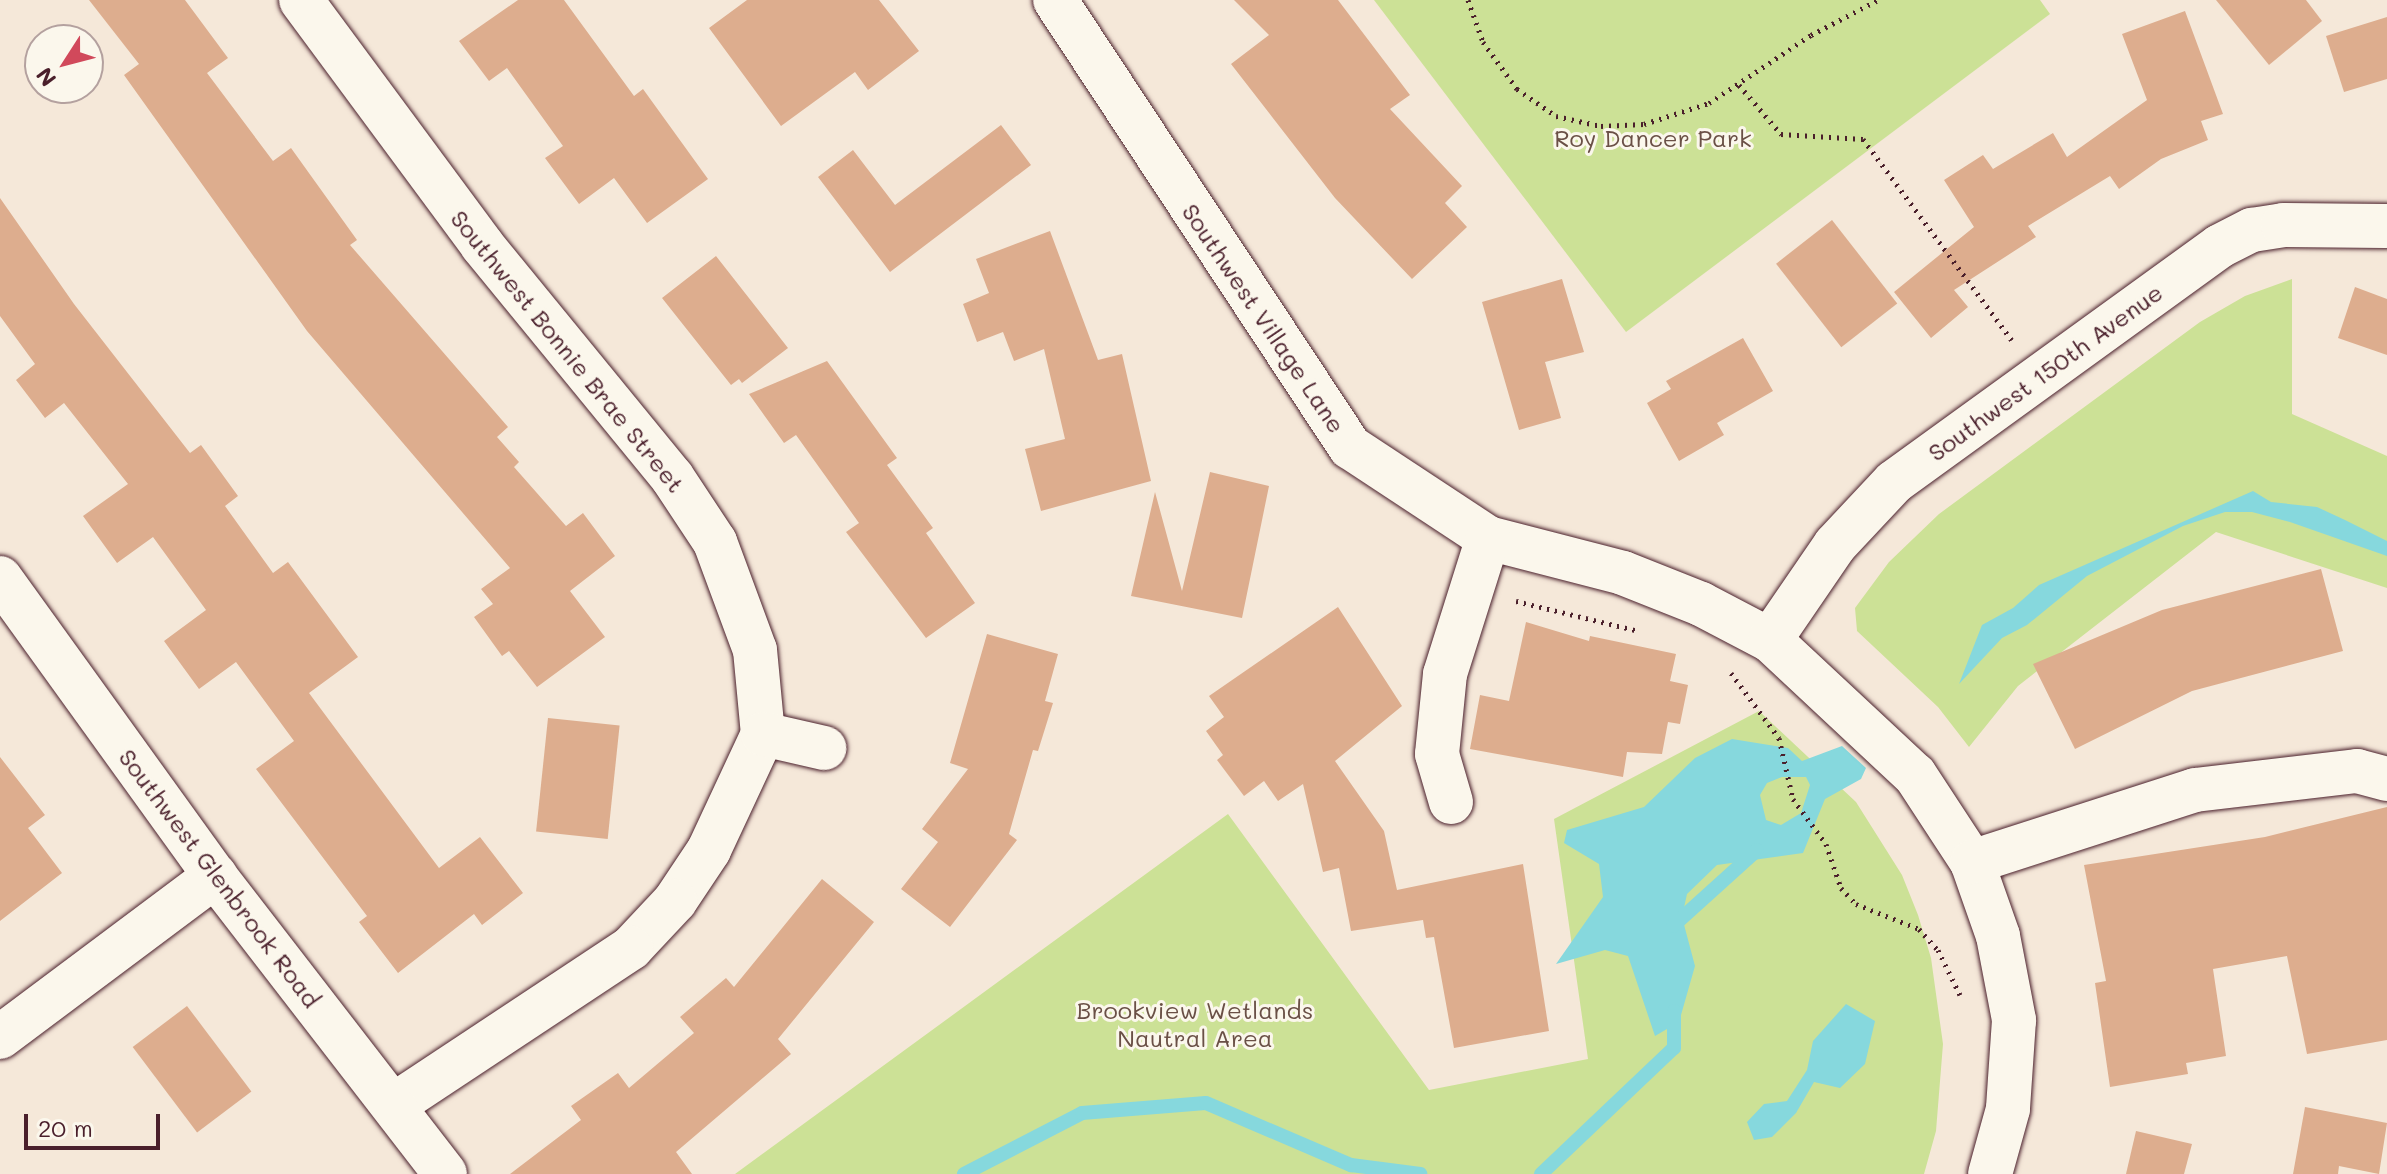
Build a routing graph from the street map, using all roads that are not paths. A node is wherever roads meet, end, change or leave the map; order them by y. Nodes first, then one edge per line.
1 (301, 0) edge
2 (1055, 0) edge
3 (2387, 226) edge
4 (1488, 538) junction
5 (0, 578) edge
6 (1770, 640) junction
7 (763, 734) junction
8 (824, 748) dead end
9 (2387, 779) edge
10 (1451, 802) dead end
11 (1972, 862) junction
12 (215, 876) junction
13 (0, 1037) edge
14 (395, 1104) junction
15 (445, 1174) edge
16 (1990, 1174) edge

1 - 7 street, Southwest Bonnie Brae Street
2 - 4 street, Southwest Village Lane
3 - 6 street, Southwest 150th Avenue
4 - 6 street, Southwest Village Lane
4 - 10 street
5 - 12 street, Southwest Glenbrook Road
6 - 11 street, Southwest Village Lane
7 - 8 street
7 - 14 street
9 - 11 street
11 - 16 street, Southwest Village Lane
12 - 13 street
12 - 14 street, Southwest Glenbrook Road
14 - 15 street, Southwest Glenbrook Road

